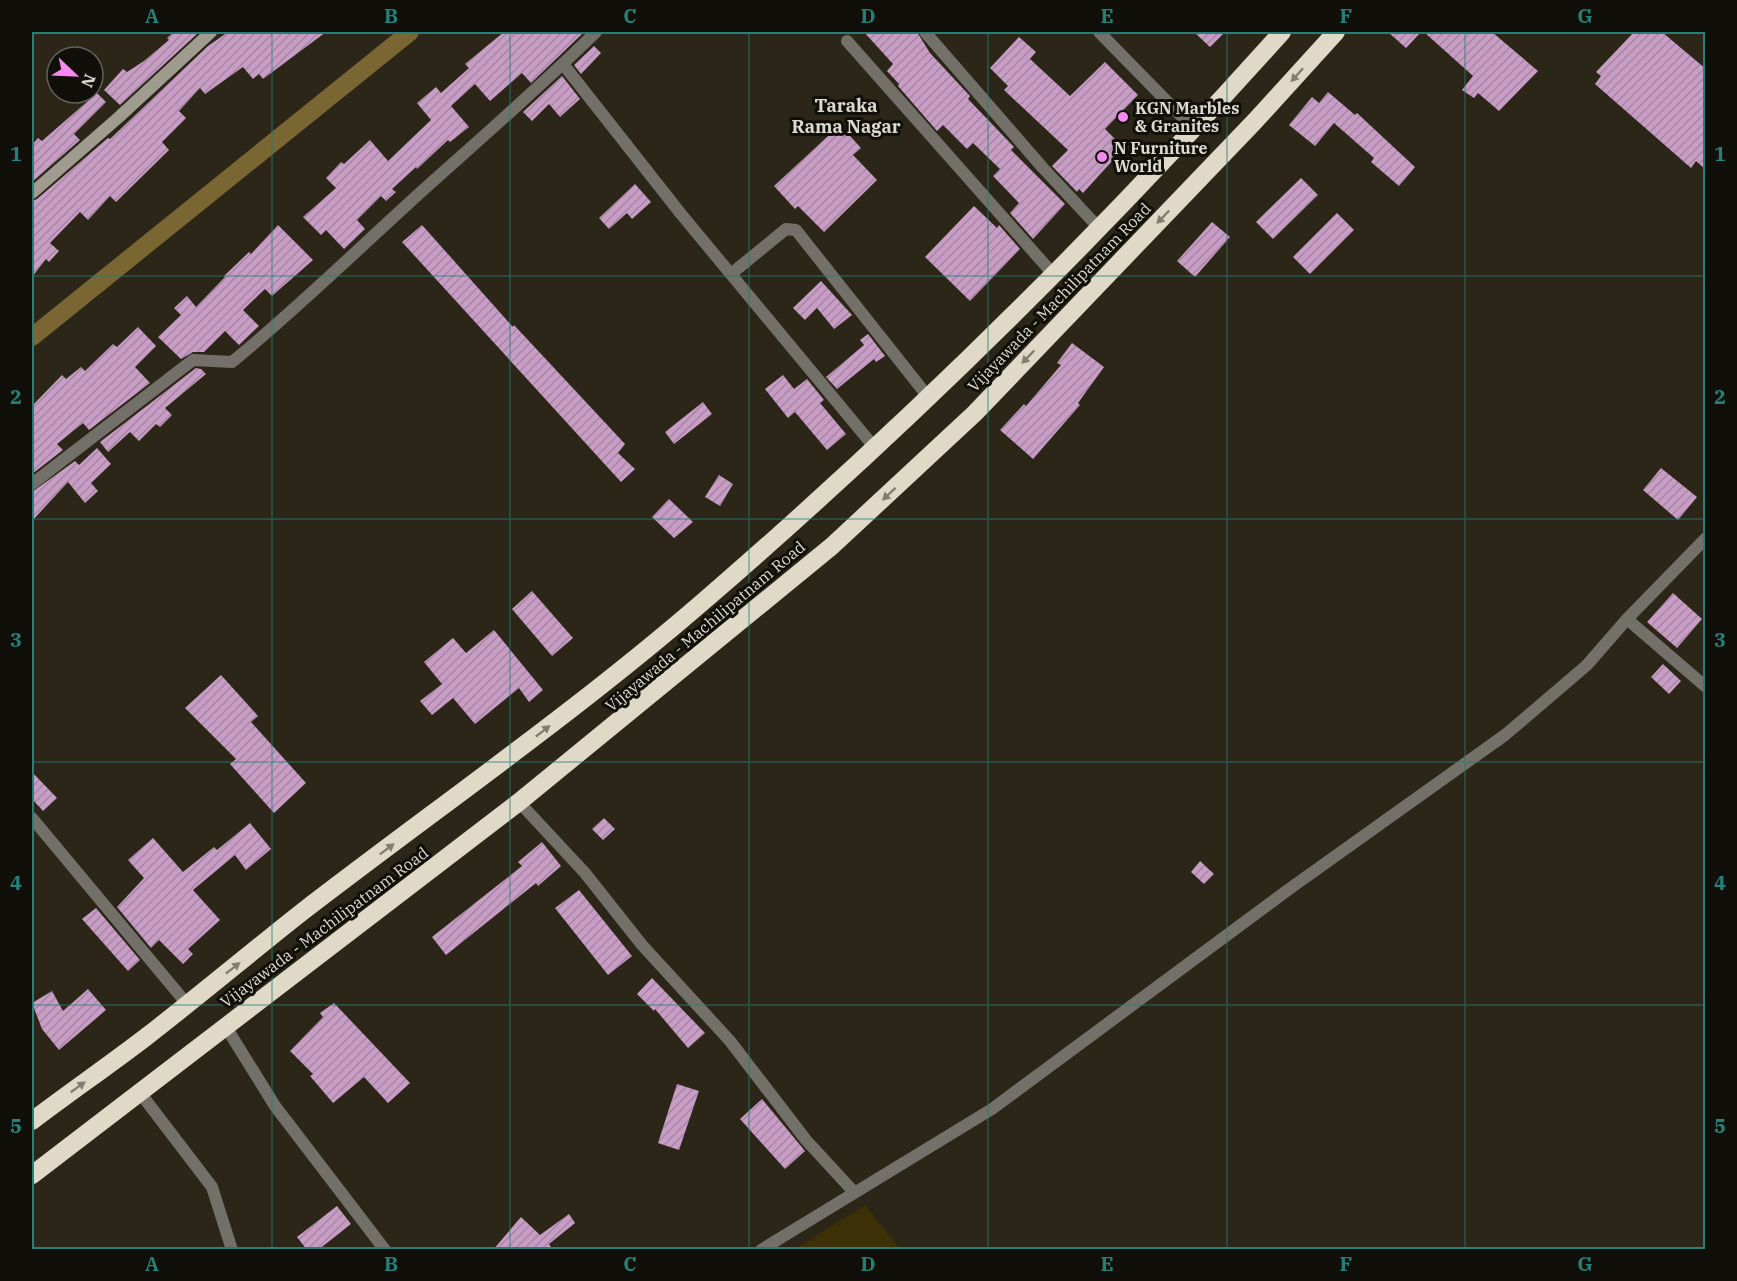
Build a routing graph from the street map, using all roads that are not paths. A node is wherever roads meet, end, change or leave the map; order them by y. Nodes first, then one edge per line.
1 (211, 32) edge
2 (596, 32) edge
3 (925, 32) edge
4 (1099, 32) edge
5 (1336, 32) edge
6 (1276, 33) edge
7 (847, 41) dead end
8 (563, 64) junction
9 (1194, 129) junction
10 (32, 193) edge
11 (1099, 228) junction
12 (730, 274) junction
13 (1054, 275) junction
14 (929, 398) junction
15 (875, 448) junction
16 (32, 484) edge
17 (1703, 545) edge
18 (1627, 619) junction
19 (1706, 687) edge
20 (519, 802) junction
21 (32, 818) edge
22 (187, 1004) junction
23 (226, 1027) junction
24 (141, 1094) junction
25 (32, 1121) edge
26 (32, 1175) edge
27 (853, 1191) junction
28 (232, 1250) edge
29 (385, 1250) edge
30 (761, 1250) edge

1 - 10 street
2 - 8 street
3 - 11 street
4 - 9 street
5 -> 20 highway, Vijayawada - Machilipatnam Road
6 - 9 highway, Vijayawada - Machilipatnam Road
7 - 13 street
8 - 12 street
8 - 16 street
9 - 11 highway, Vijayawada - Machilipatnam Road
11 - 13 highway, Vijayawada - Machilipatnam Road
12 - 14 street
12 - 15 street
13 - 14 highway, Vijayawada - Machilipatnam Road
14 - 15 highway, Vijayawada - Machilipatnam Road
22 -> 15 highway, Vijayawada - Machilipatnam Road
17 - 18 street
18 - 19 street
18 - 27 street
20 - 23 highway, Vijayawada - Machilipatnam Road
20 - 27 street
21 - 22 street
25 -> 22 highway, Vijayawada - Machilipatnam Road
23 - 24 highway, Vijayawada - Machilipatnam Road
23 - 29 street
24 - 26 highway, Vijayawada - Machilipatnam Road
24 - 28 street
27 - 30 street

